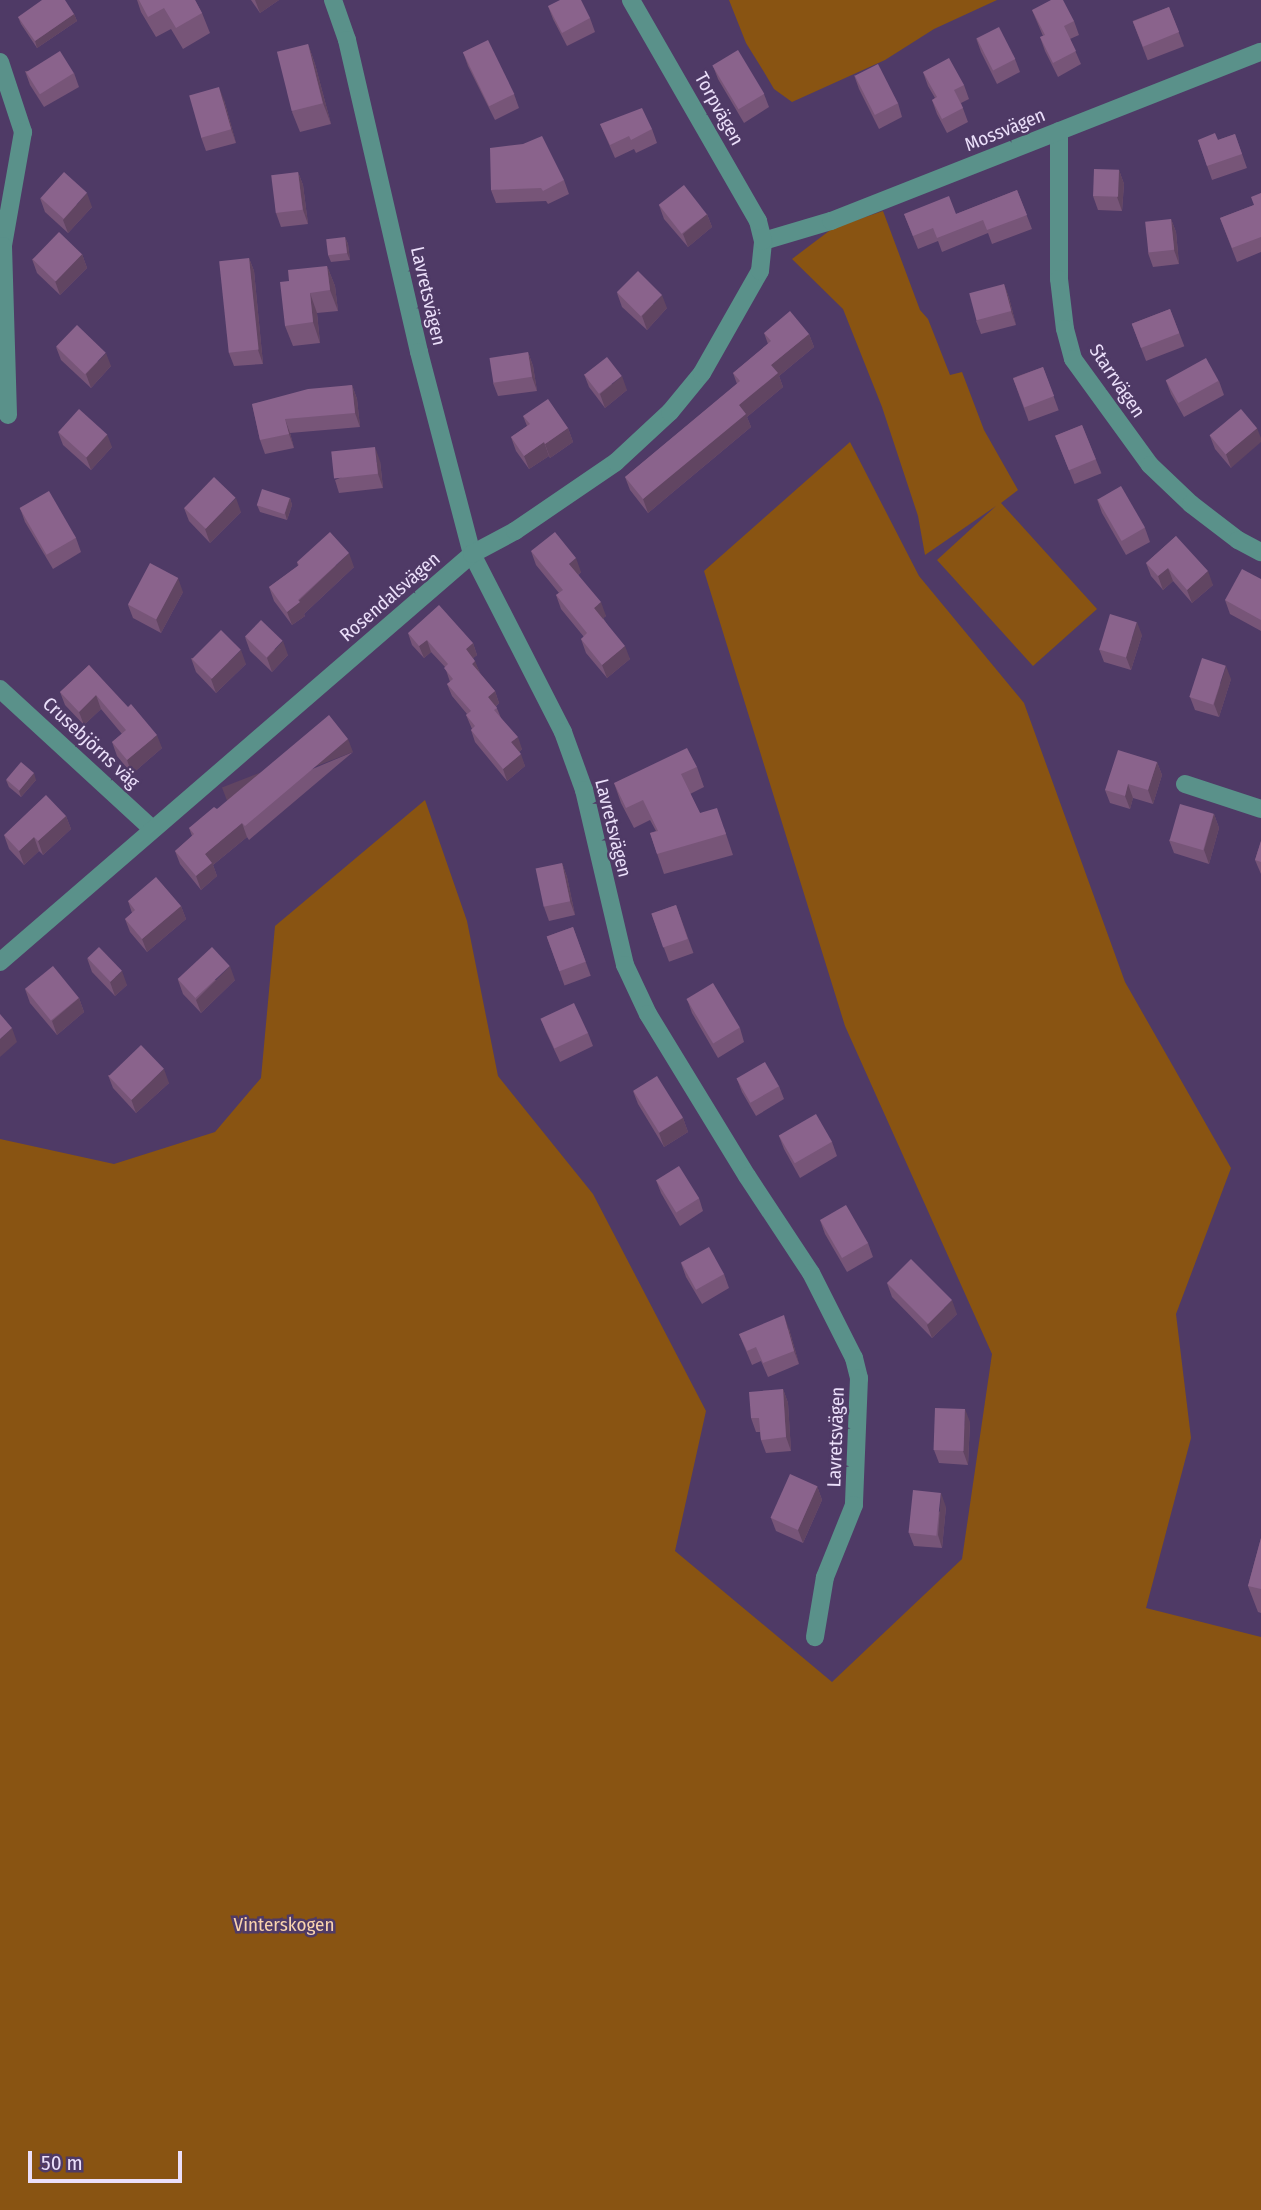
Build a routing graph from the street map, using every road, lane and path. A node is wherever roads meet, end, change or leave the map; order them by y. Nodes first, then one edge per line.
1 (333, 0) edge
2 (631, 0) edge
3 (1261, 52) edge
4 (0, 62) edge
5 (1059, 131) junction
6 (3, 227) edge
7 (763, 241) junction
8 (8, 415) dead end
9 (1261, 552) edge
10 (472, 554) junction
11 (0, 690) edge
12 (1185, 784) dead end
13 (1261, 808) edge
14 (152, 829) junction
15 (0, 962) edge
16 (815, 1637) dead end

1 - 10 street, Lavretsvägen
2 - 7 street, Torpvägen
3 - 5 street, Mossvägen
4 - 6 street
5 - 7 street, Mossvägen
5 - 9 street, Starrvägen
6 - 8 street
7 - 10 street, Rosendalsvägen
10 - 14 street, Rosendalsvägen
10 - 16 street, Lavretsvägen
11 - 14 street, Crusebjörns väg
12 - 13 street
14 - 15 street, Rosendalsvägen

